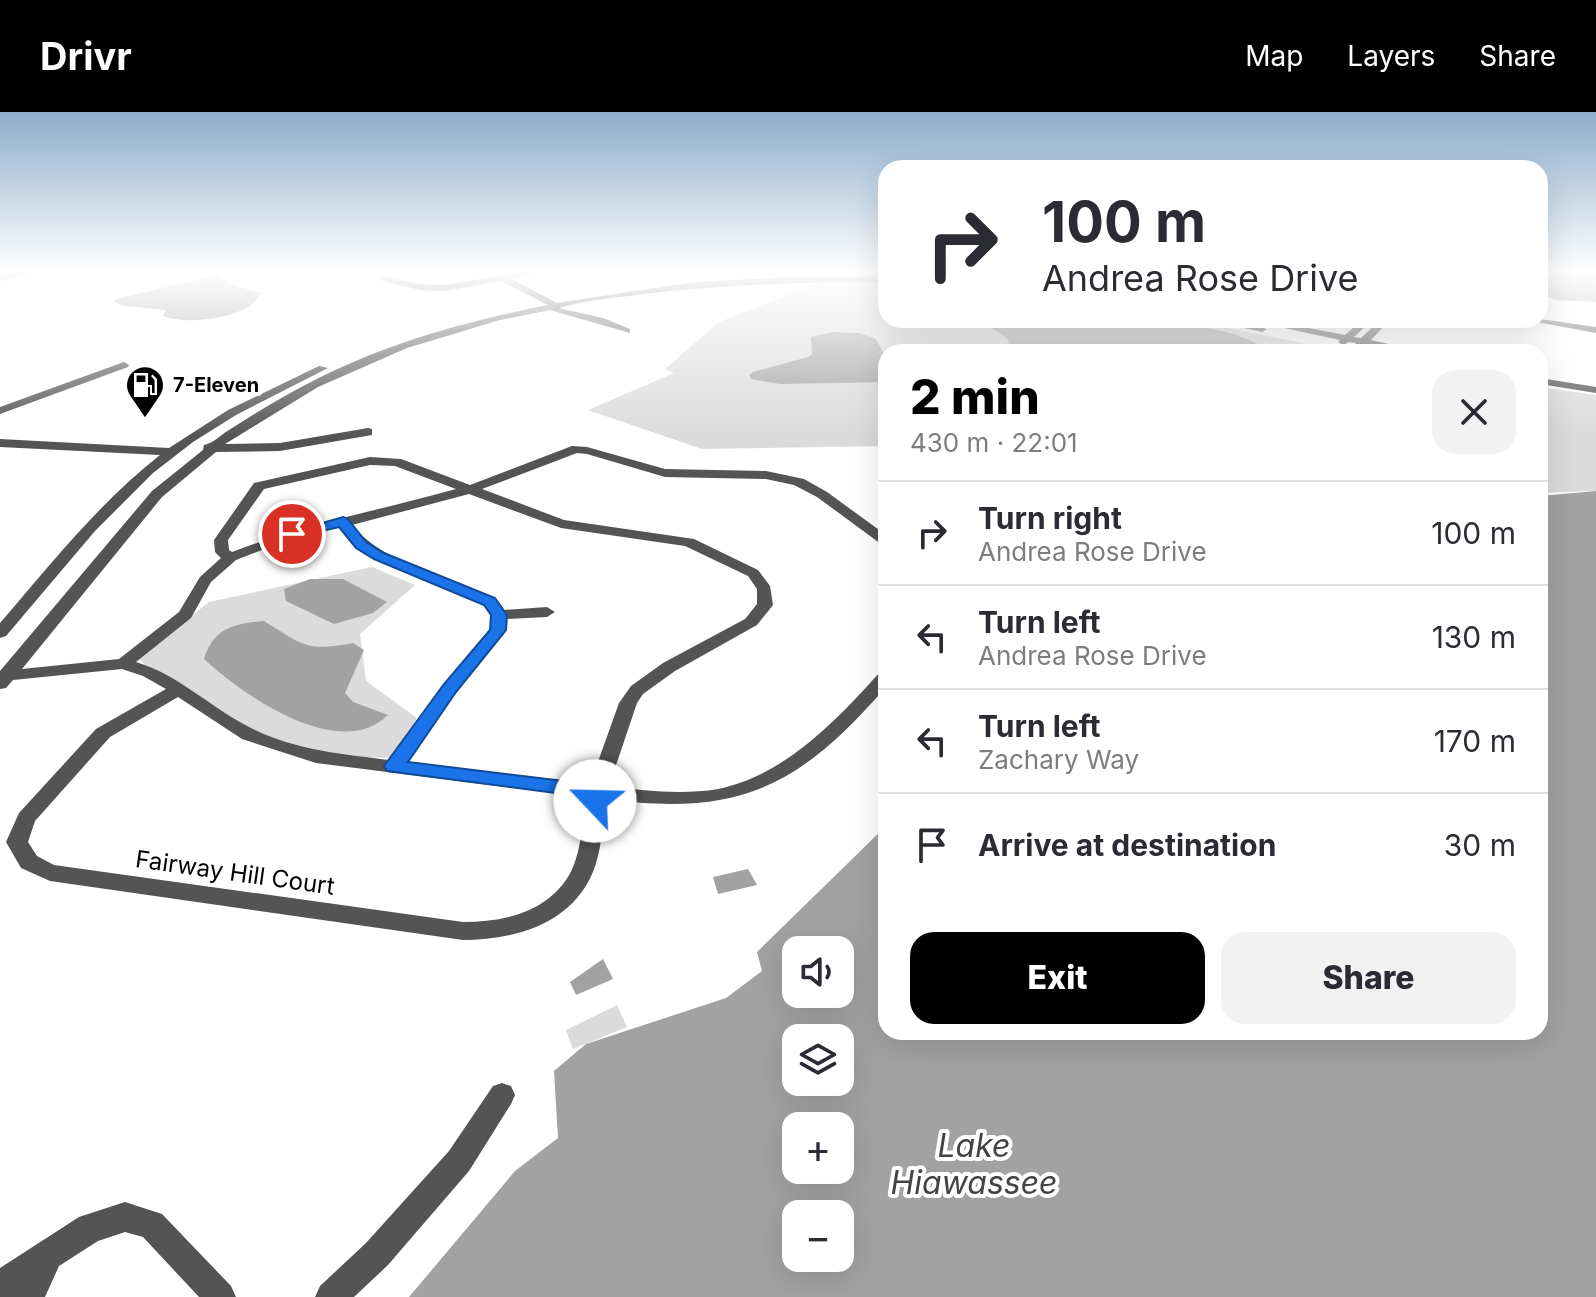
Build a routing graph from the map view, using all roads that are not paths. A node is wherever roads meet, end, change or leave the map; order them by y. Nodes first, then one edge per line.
1 (444, 326) edge
2 (473, 326) edge
3 (612, 326) edge
4 (1572, 326) edge
5 (1263, 328) edge
6 (1287, 328) edge
7 (1358, 328) edge
8 (1374, 328) edge
9 (1596, 330) edge
10 (627, 331) dead end
11 (1343, 341) junction
12 (1356, 344) edge
13 (1361, 344) edge
14 (124, 365) dead end
15 (316, 371) junction
16 (1548, 374) edge
17 (1596, 381) edge
18 (1548, 382) edge
19 (309, 388) junction
20 (1596, 390) edge
21 (0, 411) edge
22 (368, 432) dead end
23 (0, 434) edge
24 (0, 443) edge
25 (178, 448) junction
26 (209, 448) junction
27 (471, 489) junction
28 (343, 522) junction
29 (878, 536) edge
30 (231, 557) junction
31 (547, 612) dead end
32 (499, 615) junction
33 (0, 633) edge
34 (123, 664) junction
35 (5, 673) edge
36 (878, 685) edge
37 (178, 690) junction
38 (394, 766) junction
39 (597, 791) junction
40 (502, 1095) dead end
41 (47, 1258) junction
42 (0, 1286) edge
43 (29, 1297) edge
44 (220, 1297) edge
45 (331, 1297) edge

1 - 15 street
2 - 19 street
3 - 10 street
4 - 9 street
5 - 11 street
6 - 11 street
7 - 11 street
8 - 13 street
11 - 12 street
14 - 21 street
15 - 19 street
15 - 25 street
16 - 17 street
18 - 20 street
19 - 26 street
22 - 26 street
23 - 25 street
24 - 25 street
25 - 26 street
25 - 33 street
26 - 35 street
27 - 28 street
27 - 29 street
27 - 30 street
27 - 39 street
28 - 30 street
28 - 32 street
30 - 34 street
31 - 32 street
32 - 38 street
34 - 35 street
34 - 37 street
36 - 39 street
37 - 38 street
37 - 39 street, Fairway Hill Court
38 - 39 street
40 - 45 street
41 - 42 street
41 - 43 street
41 - 44 street

